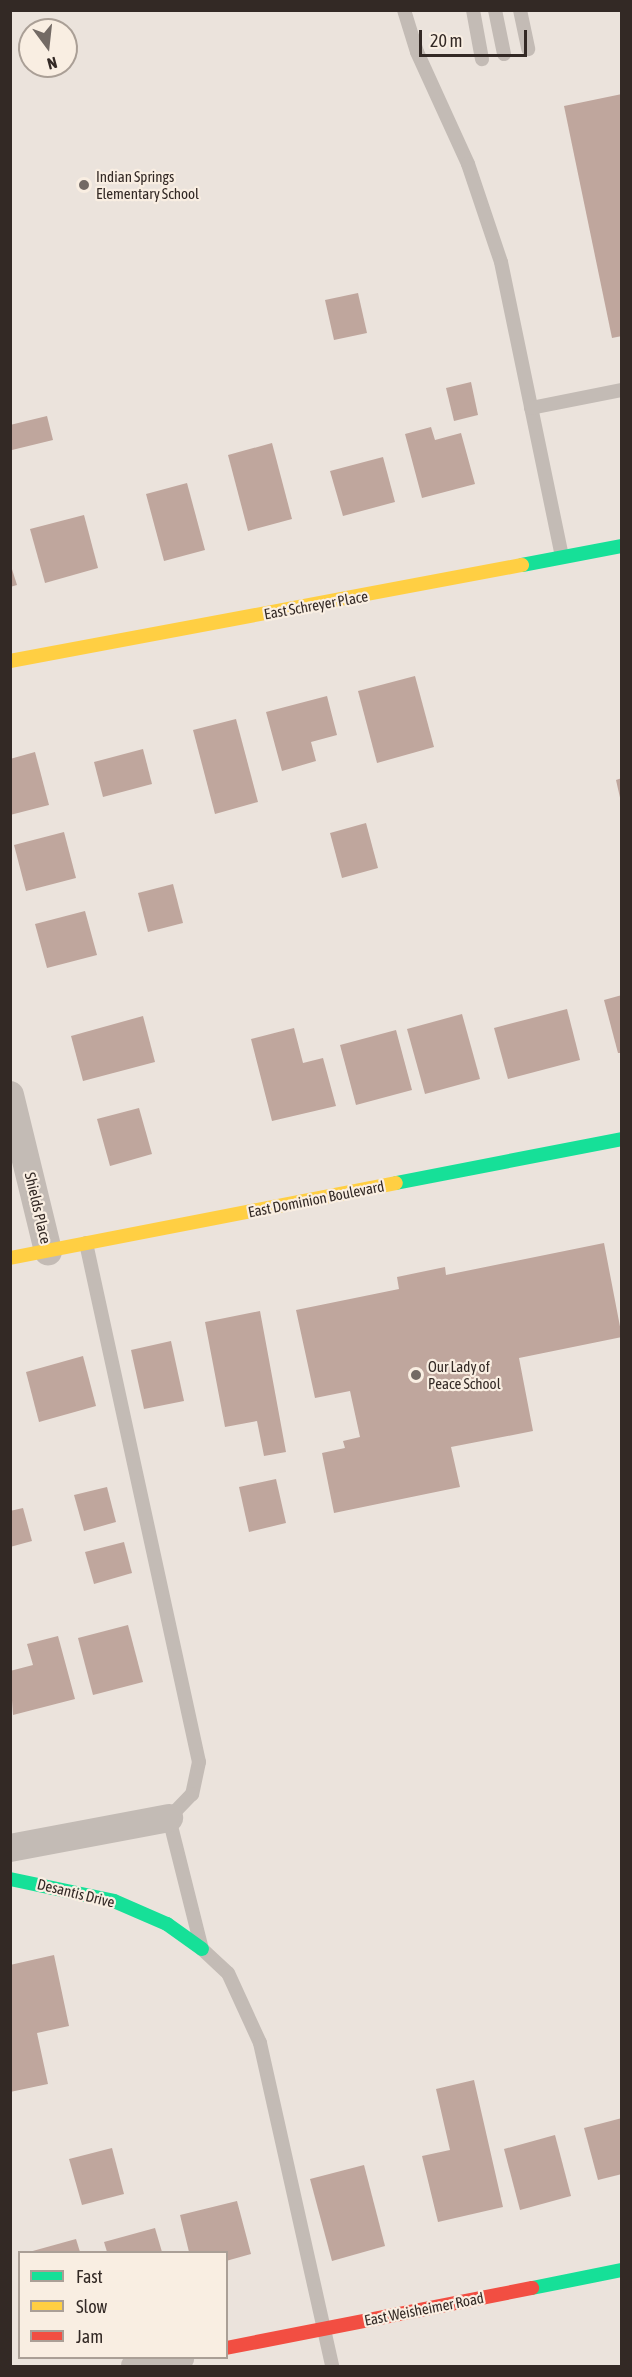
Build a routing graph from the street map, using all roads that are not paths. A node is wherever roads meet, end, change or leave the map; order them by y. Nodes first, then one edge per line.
1 (404, 10) edge
2 (473, 10) edge
3 (495, 10) edge
4 (520, 10) edge
5 (528, 49) dead end
6 (504, 54) dead end
7 (482, 59) dead end
8 (621, 390) edge
9 (531, 408) junction
10 (621, 546) edge
11 (562, 559) junction
12 (10, 661) edge
13 (10, 1095) edge
14 (621, 1139) edge
15 (86, 1243) junction
16 (48, 1251) junction
17 (10, 1258) edge
18 (169, 1818) junction
19 (10, 1848) edge
20 (10, 1879) edge
21 (202, 1949) junction
22 (621, 2270) edge
23 (324, 2328) junction
24 (228, 2348) edge
25 (175, 2359) edge
26 (135, 2367) edge
27 (332, 2367) edge

1 - 9 lane
2 - 7 lane
3 - 6 lane
4 - 5 lane
8 - 9 lane
9 - 11 lane
10 - 11 street, East Schreyer Place
11 - 12 street, East Schreyer Place
13 - 16 street, Shields Place
14 - 15 street, East Dominion Boulevard
15 - 16 street, East Dominion Boulevard
15 - 18 lane
16 - 17 street, East Dominion Boulevard
18 - 19 street
18 - 21 lane
20 - 21 street, Desantis Drive
21 - 23 lane
22 - 23 street, East Weisheimer Road
23 - 24 street, East Weisheimer Road
23 - 27 lane
25 - 26 street

